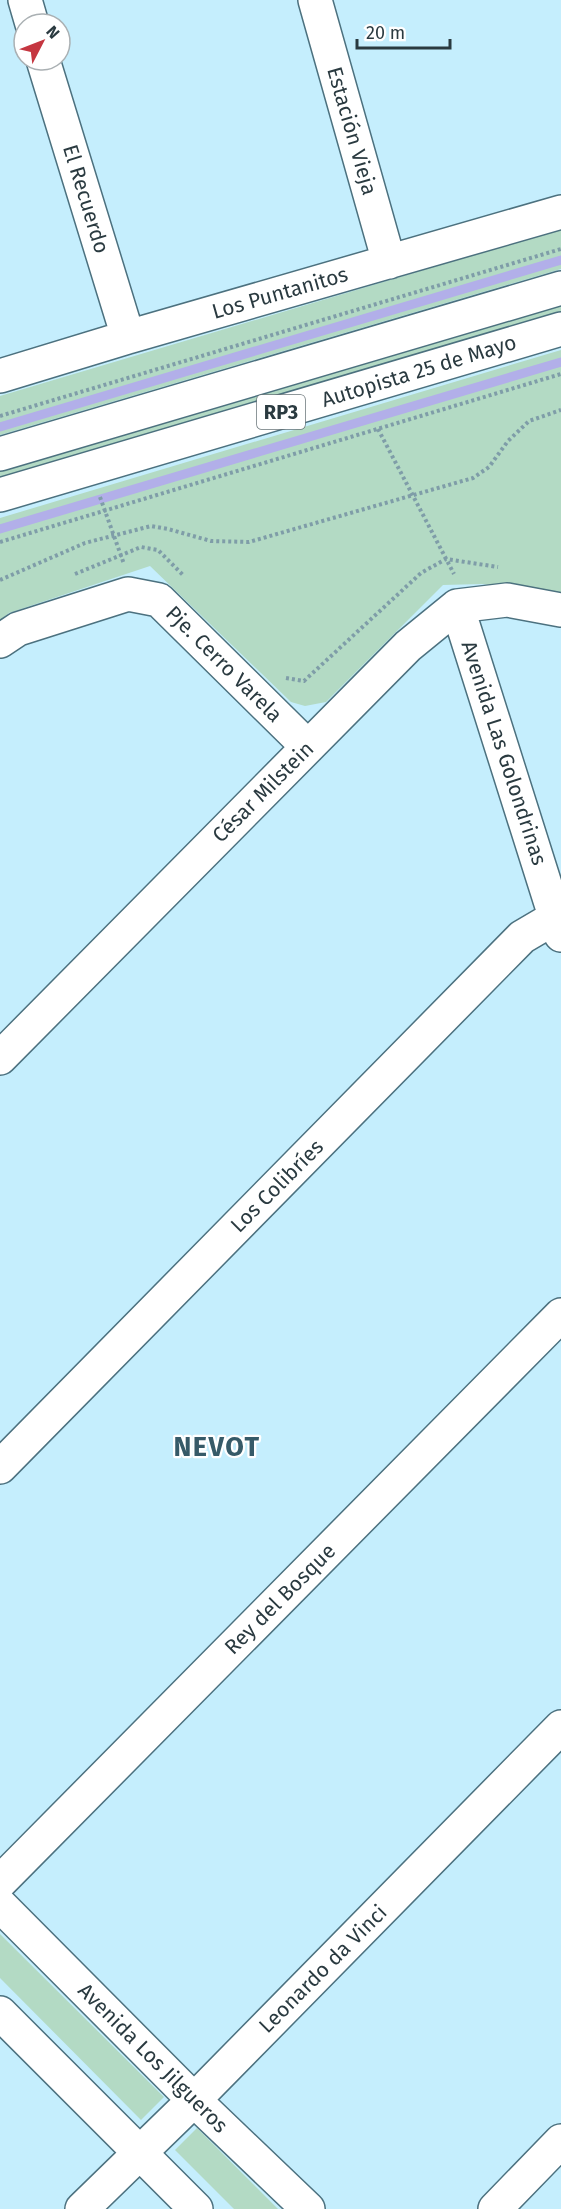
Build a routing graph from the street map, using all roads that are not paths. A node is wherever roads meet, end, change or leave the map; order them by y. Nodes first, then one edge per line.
1 (315, 0) edge
2 (47, 72) edge
3 (561, 212) edge
4 (389, 262) junction
5 (561, 288) edge
6 (561, 329) edge
7 (128, 337) junction
8 (0, 376) edge
9 (0, 454) edge
10 (0, 495) edge
11 (464, 605) junction
12 (561, 610) edge
13 (0, 641) edge
14 (308, 747) junction
15 (559, 923) edge
16 (0, 1058) edge
17 (561, 1315) edge
18 (0, 1467) edge
19 (561, 1727) edge
20 (0, 1882) edge
21 (0, 1905) edge
22 (0, 2013) edge
23 (194, 2100) junction
24 (561, 2141) edge
25 (139, 2152) junction
26 (82, 2209) edge
27 (196, 2209) edge
28 (308, 2209) edge
29 (495, 2209) edge

1 - 4 street, Estación Vieja
2 - 7 street, El Recuerdo
3 - 4 street, Los Puntanitos
4 - 7 street, Los Puntanitos
5 - 9 street, Autopista 25 de Mayo / RP3
6 - 10 street, Autopista 25 de Mayo / RP3
7 - 8 street, Los Puntanitos
11 - 12 street
11 - 14 street, César Milstein
11 - 15 street, Avenida Las Golondrinas
13 - 14 street, Pje. Cerro Varela
14 - 16 street, César Milstein
15 - 18 street, Los Colibríes
17 - 20 street, Rey del Bosque
19 - 23 street, Leonardo da Vinci
21 - 23 street, Avenida Los Jilgueros
22 - 25 street
23 - 25 street, Leonardo da Vinci
23 - 28 street, Avenida Los Jilgueros
24 - 29 street
25 - 26 street, Leonardo da Vinci
25 - 27 street

